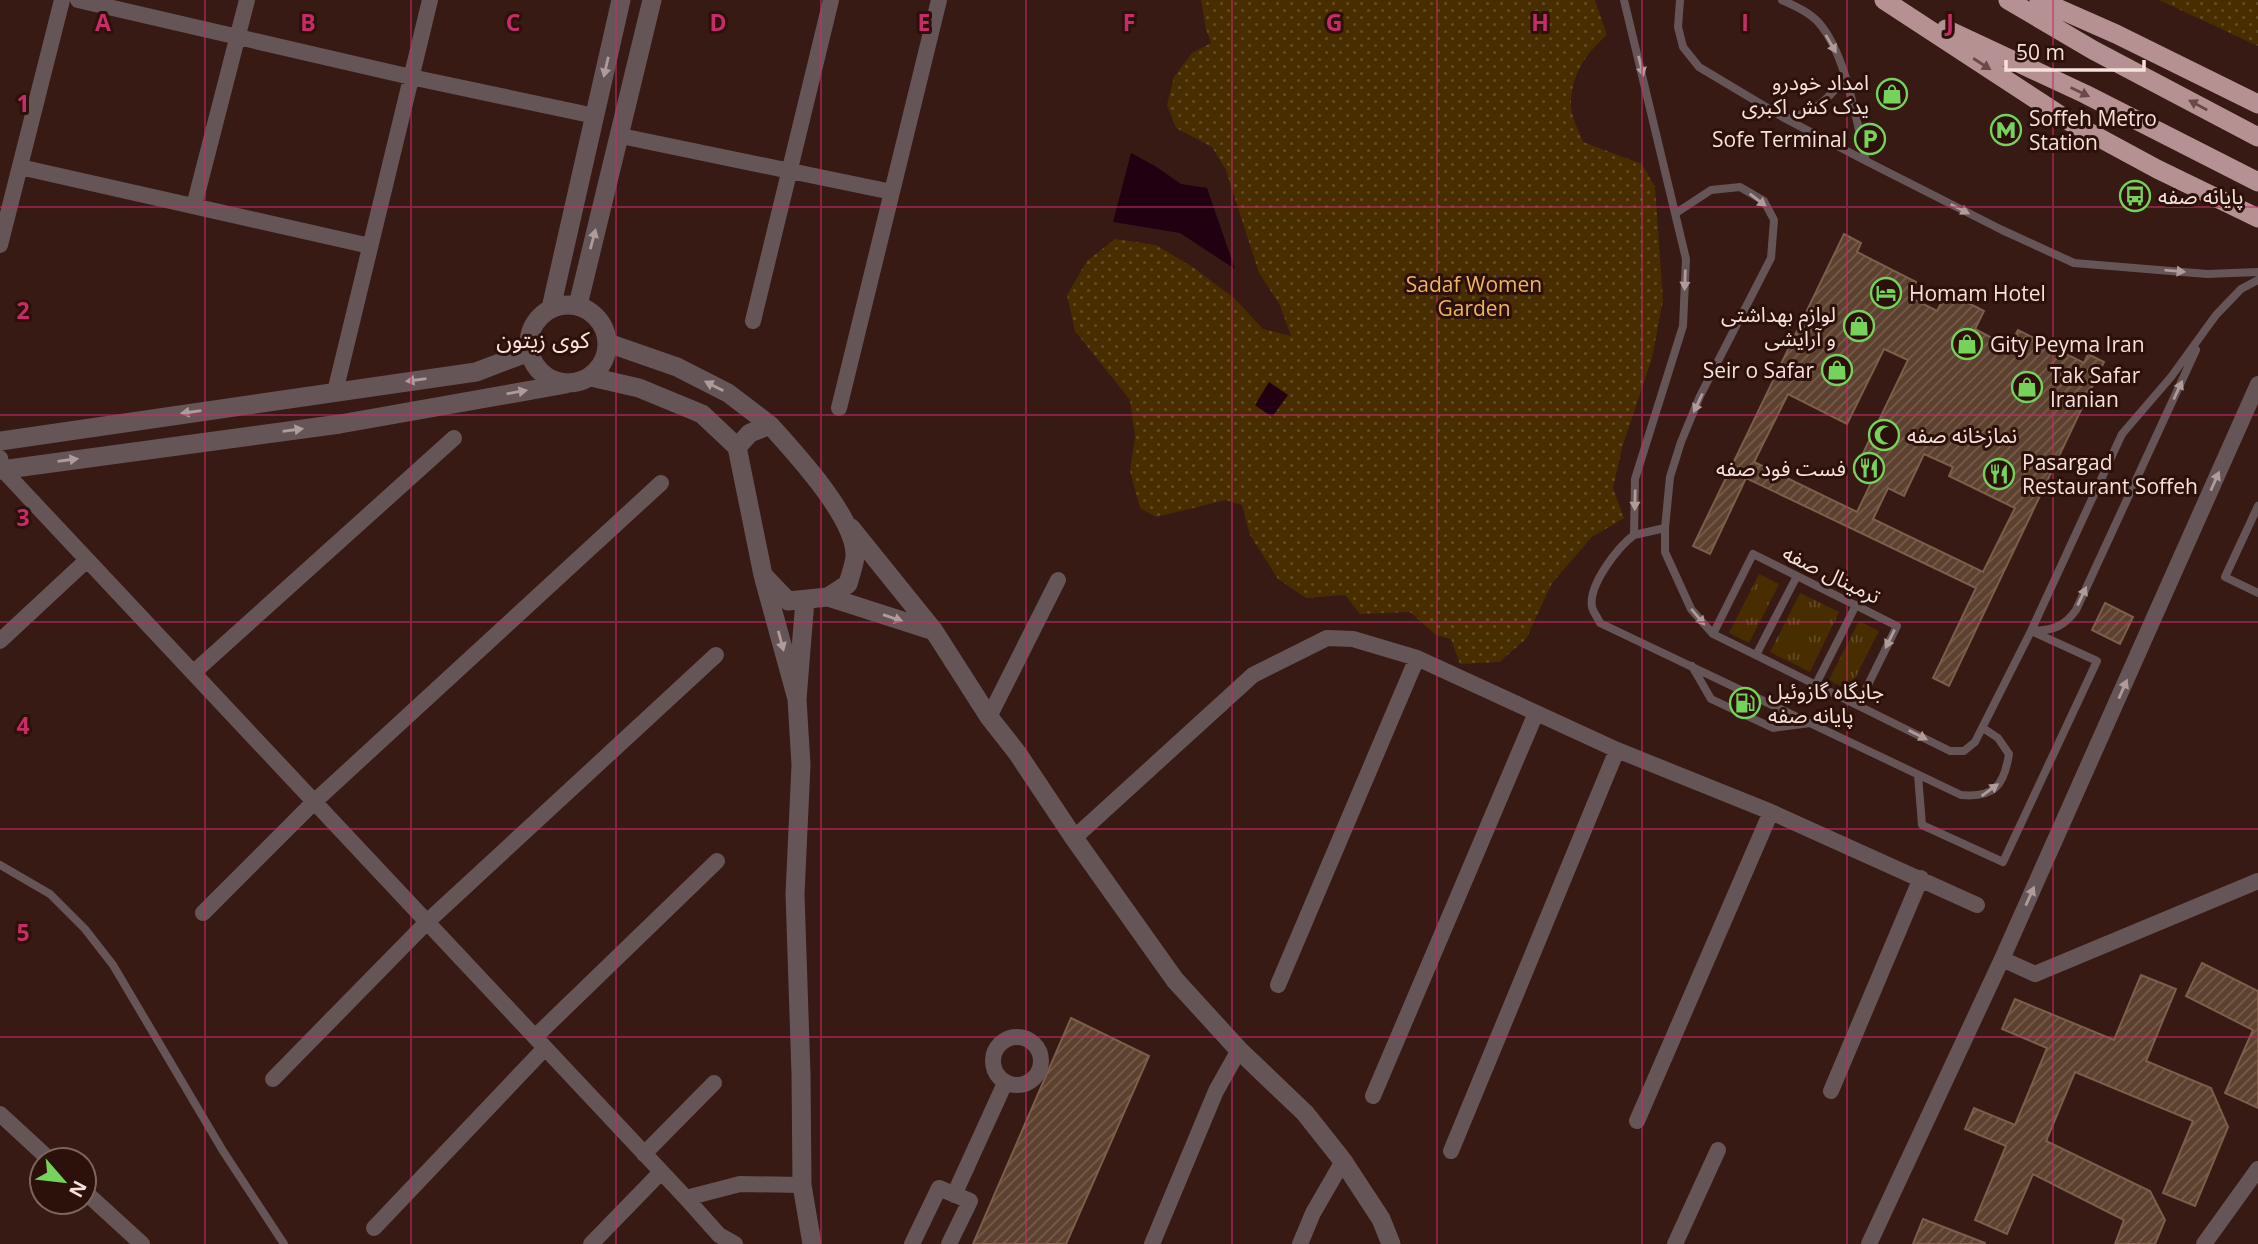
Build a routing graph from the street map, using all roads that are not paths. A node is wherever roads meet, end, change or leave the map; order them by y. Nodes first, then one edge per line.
1 (62, 0) edge
2 (78, 0) edge
3 (247, 0) edge
4 (430, 0) edge
5 (621, 0) edge
6 (652, 0) edge
7 (831, 0) edge
8 (939, 0) edge
9 (1624, 0) edge
10 (1680, 0) edge
11 (1782, 0) edge
12 (1885, 0) edge
13 (2008, 0) edge
14 (2039, 0) edge
15 (237, 37) junction
16 (411, 77) junction
17 (1845, 77) junction
18 (2258, 104) edge
19 (595, 116) junction
20 (1786, 119) junction
21 (621, 136) junction
22 (2258, 137) edge
23 (1866, 161) junction
24 (20, 167) junction
25 (788, 169) junction
26 (2258, 182) edge
27 (892, 192) junction
28 (194, 206) junction
29 (1676, 213) junction
30 (2258, 218) edge
31 (0, 245) edge
32 (370, 246) junction
33 (2258, 272) edge
34 (2258, 280) edge
35 (578, 305) junction
36 (551, 308) junction
37 (753, 320) dead end
38 (2205, 332) junction
39 (608, 343) junction
40 (529, 352) junction
41 (591, 377) junction
42 (566, 384) junction
43 (2258, 384) edge
44 (335, 392) junction
45 (839, 408) dead end
46 (770, 425) junction
47 (454, 438) dead end
48 (0, 441) edge
49 (737, 447) junction
50 (1, 466) edge
51 (661, 484) dead end
52 (2258, 506) edge
53 (847, 523) junction
54 (1665, 528) junction
55 (1634, 535) junction
56 (87, 560) junction
57 (763, 575) junction
58 (1797, 576) junction
59 (1058, 580) dead end
60 (2258, 593) edge
61 (828, 597) junction
62 (804, 600) junction
63 (1856, 605) junction
64 (934, 631) junction
65 (2031, 631) junction
66 (1713, 634) junction
67 (0, 641) edge
68 (716, 655) dead end
69 (1756, 655) junction
70 (1417, 658) junction
71 (1692, 666) junction
72 (193, 673) junction
73 (1816, 684) junction
74 (797, 699) junction
75 (1858, 705) junction
76 (1536, 713) junction
77 (989, 717) junction
78 (1811, 723) junction
79 (1983, 728) junction
80 (1617, 750) junction
81 (1918, 775) junction
82 (314, 802) junction
83 (1771, 812) junction
84 (1074, 838) junction
85 (717, 861) dead end
86 (0, 865) edge
87 (1920, 878) junction
88 (2258, 881) edge
89 (1978, 905) dead end
90 (203, 913) dead end
91 (427, 922) junction
92 (2003, 959) junction
93 (1278, 985) dead end
94 (540, 1043) junction
95 (1239, 1050) junction
96 (273, 1079) dead end
97 (714, 1083) dead end
98 (1005, 1083) dead end
99 (1831, 1091) dead end
100 (1373, 1096) dead end
101 (0, 1114) edge
102 (1637, 1121) dead end
103 (35, 1146) edge
104 (1718, 1150) dead end
105 (1451, 1151) dead end
106 (644, 1153) junction
107 (1343, 1161) junction
108 (2258, 1169) edge
109 (662, 1172) junction
110 (802, 1185) junction
111 (954, 1195) junction
112 (686, 1198) junction
113 (98, 1204) edge
114 (2219, 1222) junction
115 (374, 1228) dead end
116 (142, 1244) edge
117 (285, 1244) edge
118 (591, 1244) edge
119 (735, 1244) edge
120 (811, 1244) edge
121 (912, 1244) edge
122 (949, 1244) edge
123 (1152, 1244) edge
124 (1300, 1244) edge
125 (1391, 1244) edge
126 (1675, 1244) edge
127 (1869, 1244) edge
128 (2204, 1244) edge
129 (2223, 1244) edge

1 - 24 street
2 - 15 street
3 - 15 street
4 - 16 street
5 -> 19 street
6 - 21 street
7 - 25 street
8 - 27 street
9 -> 29 lane
10 - 20 lane
11 -> 17 lane
12 -> 26 highway
12 -> 30 highway
22 -> 13 highway
14 - 18 highway
15 - 16 street
15 - 28 street
16 - 19 street
16 - 32 street
17 - 20 lane
17 - 23 lane
19 - 36 street
20 - 23 lane
21 - 25 street
35 -> 21 street
23 -> 33 lane
24 - 28 street
24 - 31 street
25 - 27 street
25 - 37 street
27 - 45 street
28 - 32 street
29 -> 54 lane
29 -> 55 lane
32 - 44 street
34 - 38 lane
35 - 36 street
35 - 39 street
36 - 40 street
38 - 65 lane
65 -> 38 lane
39 - 41 street
46 -> 39 street
40 - 42 street
40 -> 44 street
41 - 42 street
41 - 49 street
50 -> 42 street
92 -> 43 street
44 -> 48 street
46 - 49 street
46 - 53 street
47 - 72 street
49 - 57 street
50 - 56 street
51 - 82 street
52 - 60 lane
53 - 61 street
53 - 64 street
54 - 55 lane
54 -> 66 lane
55 - 71 lane
56 - 67 street
56 - 72 street
57 - 62 street
57 -> 74 street
58 - 63 lane, ترمینال صفه
58 - 66 lane, ترمینال صفه
58 - 69 lane
59 - 77 street
61 - 62 street
61 -> 64 street
62 - 74 street
63 - 73 lane
63 -> 75 lane, ترمینال صفه
64 - 77 street
65 - 79 lane
65 - 81 lane
66 - 69 lane
68 - 91 street
69 - 73 lane
70 - 76 street
70 - 84 street
70 - 93 street
71 - 78 lane
71 - 78 lane
72 - 82 street
73 - 75 lane
74 - 110 street
75 -> 79 lane
76 - 80 street
76 - 100 street
77 - 84 street
78 - 81 lane
81 -> 79 lane
80 - 83 street
80 - 105 street
82 - 90 street
82 - 91 street
83 - 87 street
83 - 102 street
84 - 95 street
85 - 94 street
86 - 117 lane
87 - 89 street
87 - 99 street
88 - 92 street
91 - 94 street
91 - 96 street
92 - 127 street
94 - 106 street
94 - 115 street
95 - 107 street
95 - 123 street
97 - 106 street
98 - 111 street
101 - 103 street
104 - 126 street
106 - 109 street
107 - 124 street
107 - 125 street
108 - 114 street
109 - 112 street
109 - 118 street
110 - 112 street
110 - 120 street
111 - 121 street
111 - 122 street
112 - 119 street
113 - 116 street
114 - 128 street
114 - 129 street

